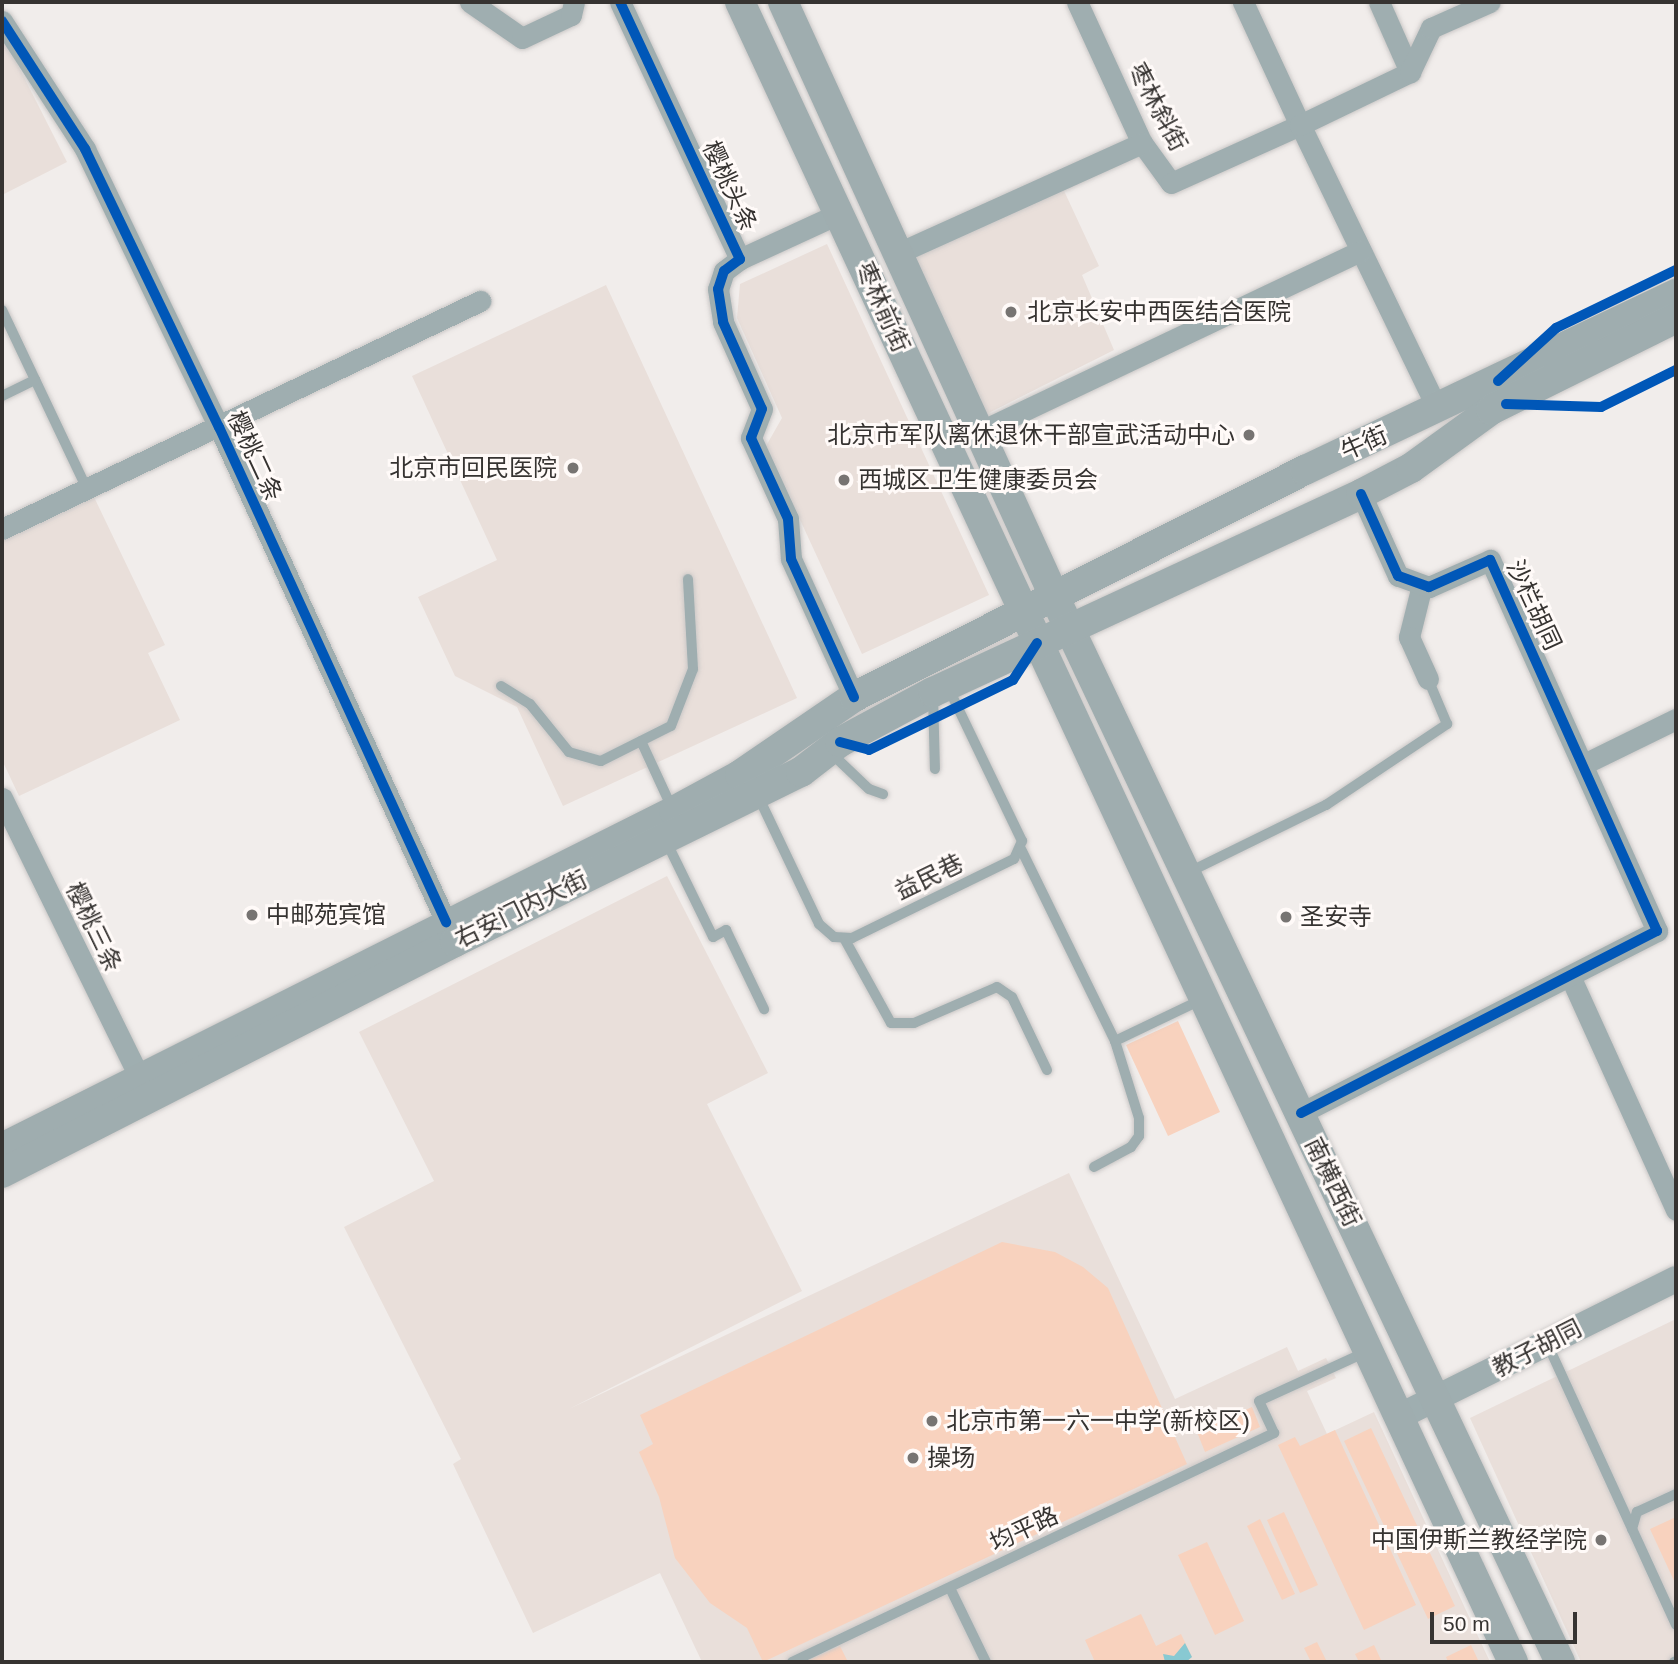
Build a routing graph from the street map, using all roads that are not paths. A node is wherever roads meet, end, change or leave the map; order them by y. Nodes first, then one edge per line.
1 (470, 2) edge
2 (574, 2) edge
3 (620, 2) edge
4 (740, 2) edge
5 (783, 2) edge
6 (1077, 2) edge
7 (1243, 2) edge
8 (1380, 2) edge
9 (1490, 2) edge
10 (2, 21) edge
11 (1410, 72) junction
12 (1300, 125) junction
13 (1142, 143) junction
14 (841, 213) junction
15 (1360, 251) junction
16 (896, 254) junction
17 (740, 259) junction
18 (1676, 294) edge
19 (480, 301) dead end
20 (2, 310) edge
21 (1676, 318) edge
22 (35, 380) junction
23 (2, 396) edge
24 (1438, 410) junction
25 (219, 427) junction
26 (979, 432) junction
27 (87, 489) junction
28 (1361, 494) junction
29 (2, 529) edge
30 (688, 579) dead end
31 (1422, 584) junction
32 (1055, 598) junction
33 (1023, 615) junction
34 (1069, 627) junction
35 (1037, 643) junction
36 (1428, 679) joint
37 (501, 686) dead end
38 (940, 688) junction
39 (853, 697) junction
40 (1676, 719) edge
41 (641, 741) junction
42 (829, 751) junction
43 (1584, 764) junction
44 (935, 769) dead end
45 (757, 794) junction
46 (883, 794) dead end
47 (3, 803) edge
48 (669, 825) junction
49 (1021, 849) junction
50 (1187, 873) junction
51 (450, 932) junction
52 (844, 939) junction
53 (1570, 976) junction
54 (1201, 1000) junction
55 (764, 1009) dead end
56 (1115, 1041) junction
57 (1047, 1070) dead end
58 (145, 1088) junction
59 (1301, 1114) junction
60 (2, 1147) edge
61 (1094, 1167) dead end
62 (2, 1174) edge
63 (1676, 1210) edge
64 (1676, 1279) edge
65 (1546, 1343) junction
66 (1367, 1352) junction
67 (1437, 1398) junction
68 (1398, 1417) junction
69 (1676, 1494) edge
70 (1632, 1529) junction
71 (950, 1587) junction
72 (1676, 1625) edge
73 (792, 1662) edge
74 (986, 1662) edge
75 (1513, 1662) edge
76 (1560, 1662) edge

1 - 2 street
3 - 17 street, 樱桃头条
4 - 14 main road, 枣林前街
5 - 16 main road, 枣林前街
6 - 13 street, 枣林斜街
7 - 12 street
8 - 11 street
9 - 11 street
10 - 25 street, 樱桃二条
11 - 12 street
12 - 13 street, 枣林斜街
12 - 15 street
13 - 16 street
14 - 17 street
14 - 33 main road, 枣林前街
15 - 24 street
15 - 26 street
16 - 26 main road, 枣林前街
17 - 39 street, 樱桃头条
18 - 24 main road, 牛街
19 - 25 street
20 - 22 lane
21 - 28 main road, 牛街
22 - 23 lane
22 - 27 lane
24 - 32 main road, 牛街
25 - 27 street
25 - 51 street, 樱桃二条
26 - 32 main road, 枣林前街
27 - 29 street
28 - 31 street
28 - 34 main road, 牛街
30 - 41 lane
31 - 36 street
31 - 43 street, 沙栏胡同
32 - 33 main road, 牛街
32 - 34 main road, 枣林前街
33 - 35 main road, 枣林前街
33 - 39 main road, 右安门内大街
34 - 35 main road, 牛街
34 - 50 main road, 南横西街
35 - 38 main road, 右安门内大街
35 - 54 main road, 南横西街
36 - 50 lane
37 - 41 lane
38 - 42 main road, 右安门内大街
38 - 44 lane
38 - 49 lane
39 - 48 main road, 右安门内大街
40 - 43 street
41 - 48 lane
42 - 45 main road, 右安门内大街
42 - 46 lane
43 - 53 street
45 - 48 main road, 右安门内大街
45 - 52 lane
47 - 58 street, 樱桃三条
48 - 51 main road, 右安门内大街
48 - 55 lane
49 - 52 lane, 益民巷
49 - 56 lane
50 - 59 main road, 南横西街
51 - 58 main road, 右安门内大街
52 - 57 lane
53 - 59 street
53 - 63 street
54 - 56 lane
54 - 66 main road, 南横西街
56 - 61 lane
58 - 60 main road, 右安门内大街
58 - 62 main road, 右安门内大街
59 - 67 main road, 南横西街
64 - 65 street, 教子胡同
65 - 67 street, 教子胡同
65 - 70 lane
66 - 68 main road, 南横西街
66 - 71 lane, 均平路
67 - 68 street, 教子胡同
67 - 76 main road, 南横西街
68 - 75 main road, 南横西街
69 - 70 lane
70 - 72 lane
71 - 73 lane, 均平路
71 - 74 lane

